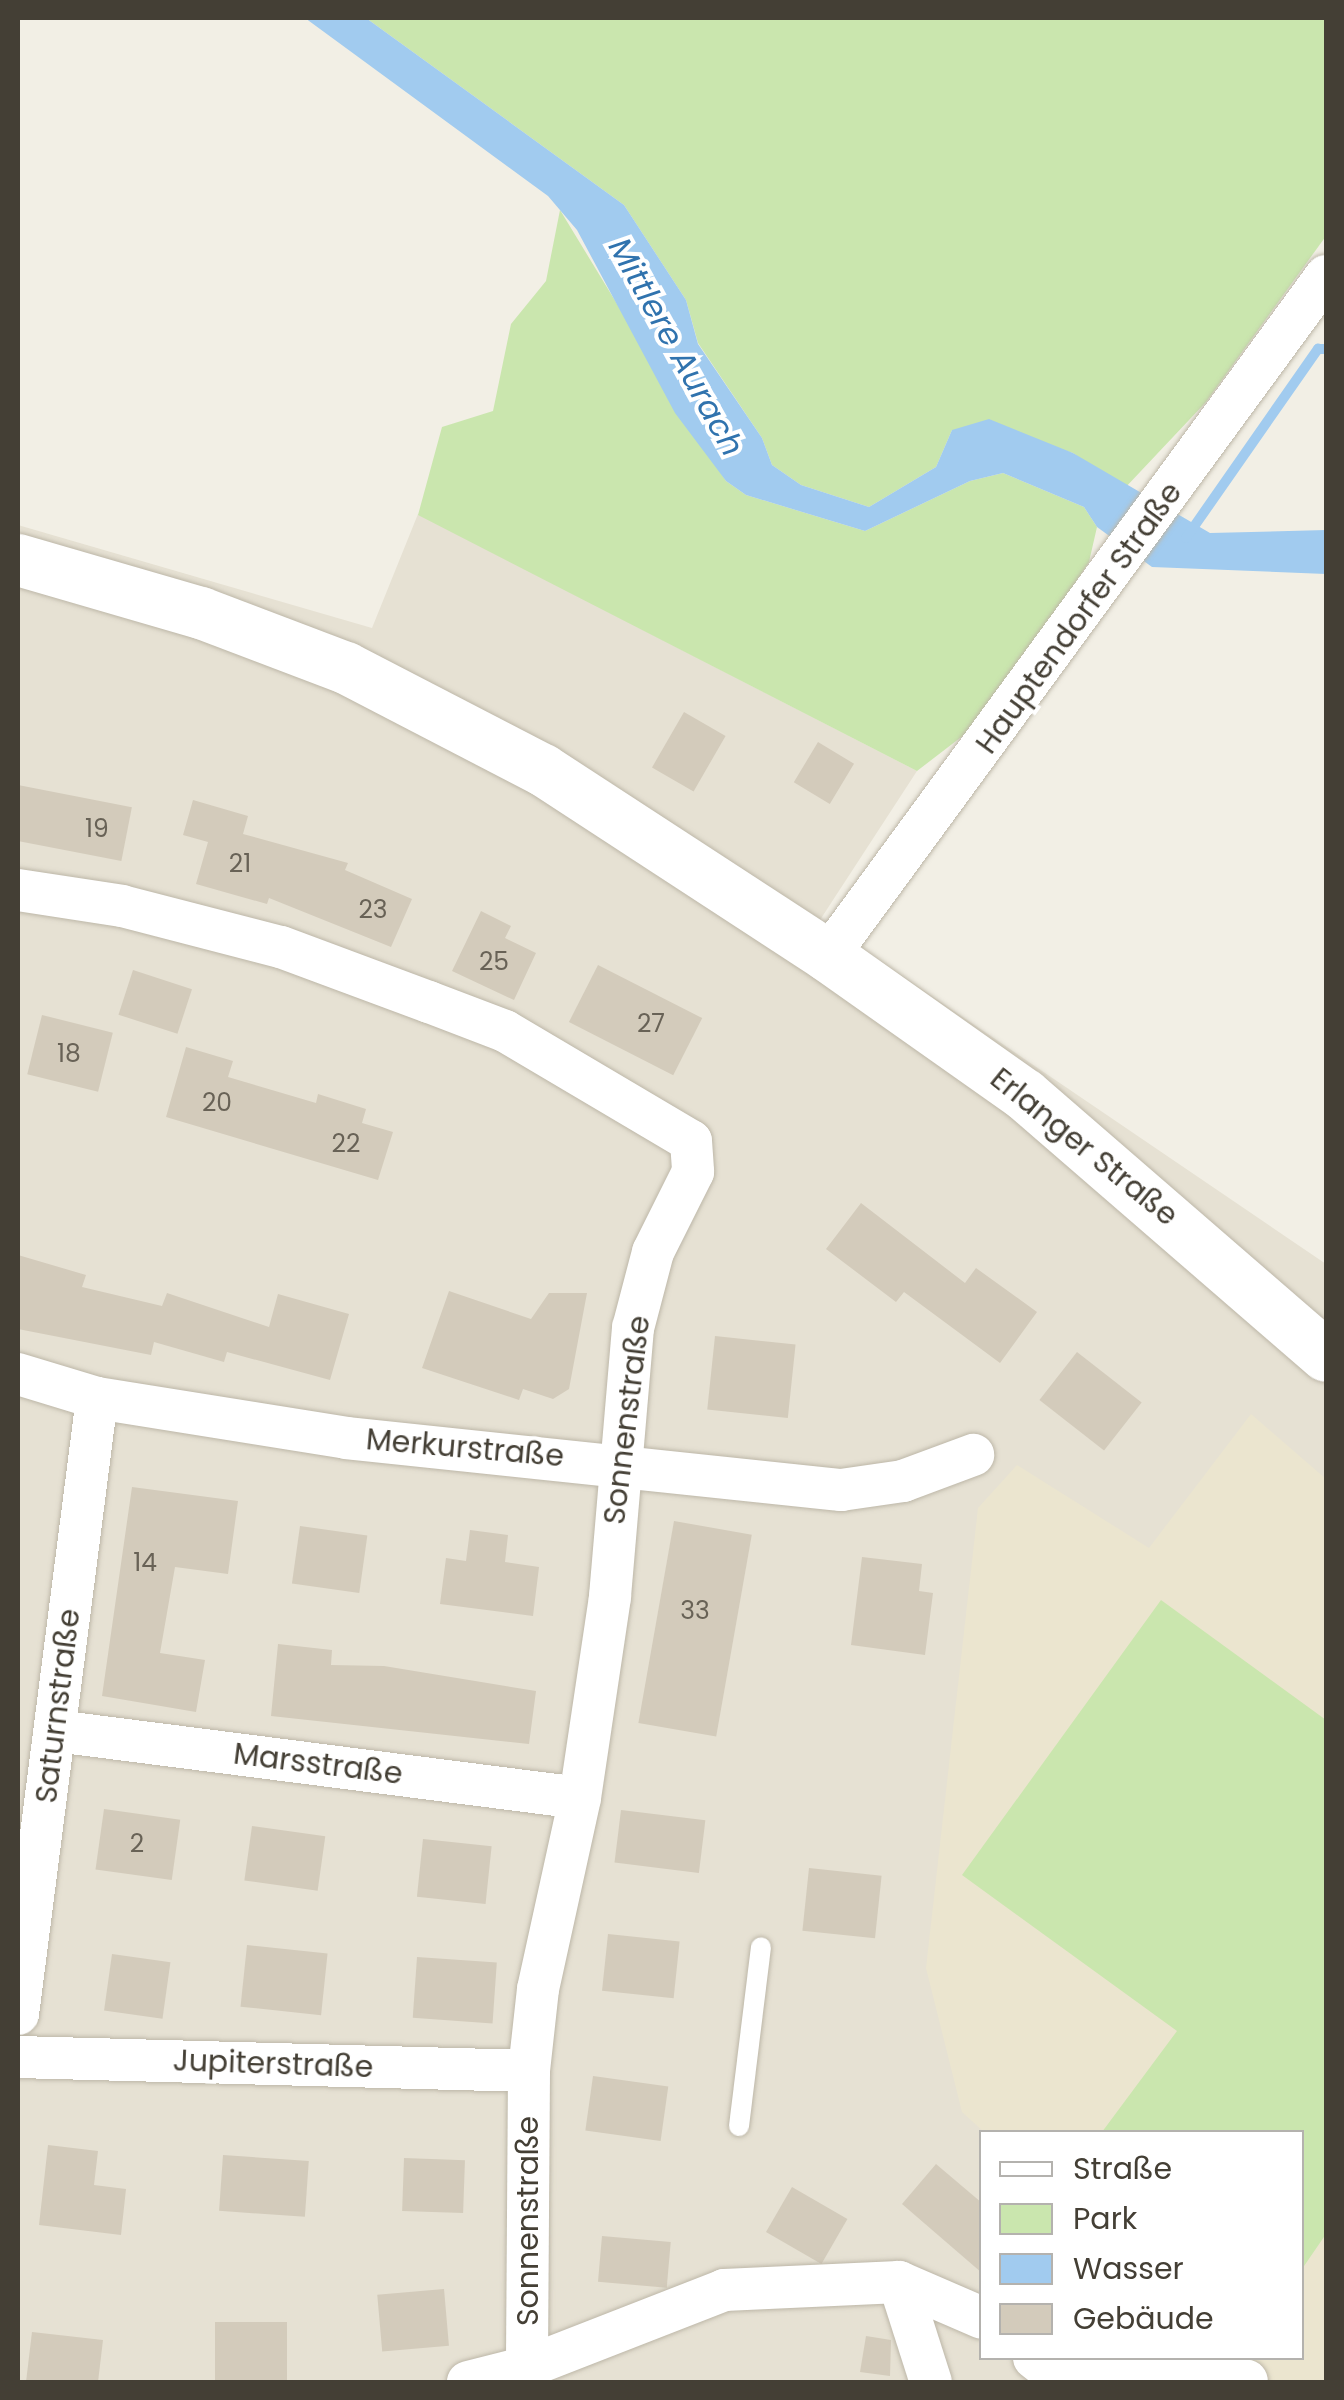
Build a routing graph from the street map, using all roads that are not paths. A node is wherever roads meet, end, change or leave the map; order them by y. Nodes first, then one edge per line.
1 (1326, 276) edge
2 (18, 560) edge
3 (18, 890) edge
4 (828, 956) junction
5 (1326, 1356) edge
6 (18, 1374) edge
7 (97, 1398) junction
8 (973, 1455) dead end
9 (617, 1462) junction
10 (56, 1731) junction
11 (580, 1798) junction
12 (760, 1947) dead end
13 (18, 2014) edge
14 (18, 2057) edge
15 (529, 2071) junction
16 (739, 2126) dead end
17 (899, 2282) junction
18 (979, 2317) edge
19 (527, 2367) junction
20 (1042, 2371) edge
21 (1248, 2381) edge
22 (468, 2382) edge
23 (931, 2382) edge

1 - 4 street, Hauptendorfer Straße
2 - 4 street, Erlanger Straße
3 - 9 street, Sonnenstraße
4 - 5 street, Erlanger Straße
6 - 7 street, Merkurstraße
7 - 9 street, Merkurstraße
7 - 10 street, Saturnstraße
8 - 9 street, Merkurstraße
9 - 11 street, Sonnenstraße
10 - 11 street, Marsstraße
10 - 13 street, Saturnstraße
11 - 15 street, Sonnenstraße
12 - 16 lane
14 - 15 street, Jupiterstraße
15 - 19 street, Sonnenstraße
17 - 18 street
17 - 19 street
17 - 23 street
19 - 22 street, Sonnenstraße
20 - 21 street

